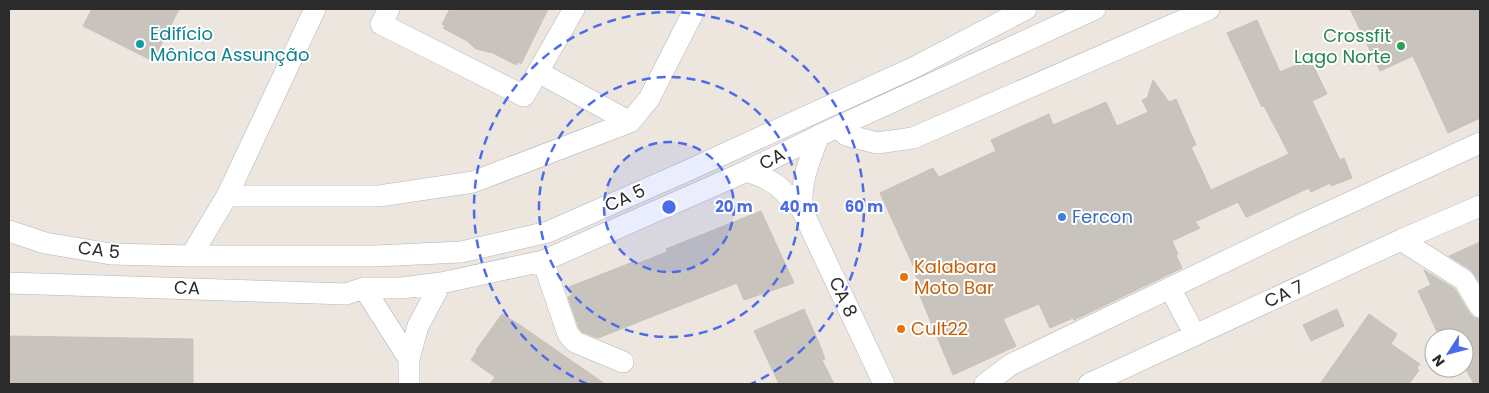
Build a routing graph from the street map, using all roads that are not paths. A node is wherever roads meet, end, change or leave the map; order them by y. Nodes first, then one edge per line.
1 (315, 9) edge
2 (389, 9) edge
3 (574, 9) edge
4 (695, 9) edge
5 (1026, 9) edge
6 (1094, 9) edge
7 (1209, 9) edge
8 (538, 72) junction
9 (630, 122) junction
10 (828, 131) junction
11 (1480, 143) edge
12 (689, 170) junction
13 (747, 171) junction
14 (698, 193) junction
15 (227, 196) junction
16 (1480, 206) edge
17 (802, 210) junction
18 (9, 231) edge
19 (1402, 240) junction
20 (191, 256) junction
21 (543, 261) junction
22 (9, 282) edge
23 (441, 283) junction
24 (364, 288) junction
25 (1170, 288) junction
26 (1480, 307) edge
27 (1195, 336) junction
28 (409, 359) junction
29 (623, 362) dead end
30 (409, 384) edge
31 (884, 384) edge
32 (985, 384) edge
33 (1088, 384) edge

1 - 15 street
2 - 8 street
3 - 8 street
4 - 9 street
5 - 12 street, CA 5
6 - 10 street, CA
7 - 10 street
8 - 9 street
9 - 15 street
10 - 13 street, CA
10 - 17 street, CA 8
11 - 25 street
12 - 14 street
12 - 20 street, CA 5
13 - 14 street, CA
13 - 17 street, CA 8
14 - 21 street, CA
15 - 20 street
16 - 19 street, CA 7
17 - 31 street, CA 8
18 - 20 street, CA 5
19 - 26 street
19 - 27 street, CA 7
21 - 23 street, CA
21 - 29 street
22 - 24 street, CA
23 - 24 street, CA
23 - 28 street
24 - 28 street
25 - 27 street
25 - 32 street
27 - 33 street, CA 7
28 - 30 street

